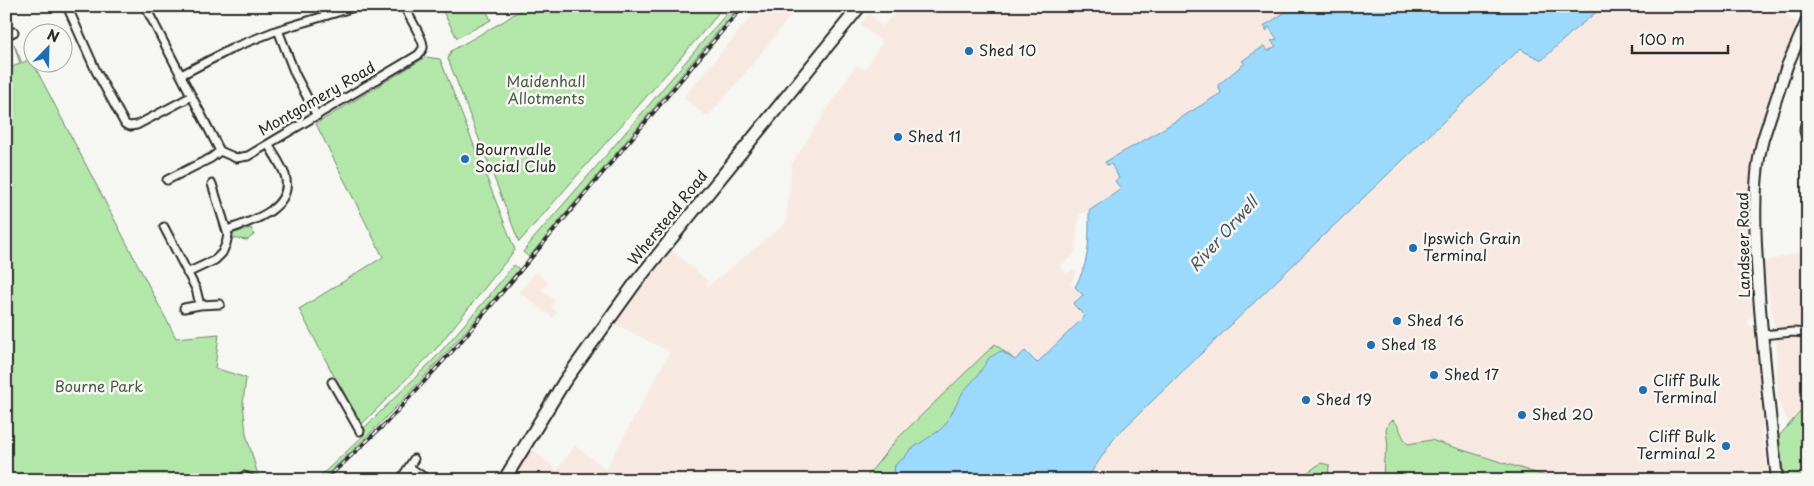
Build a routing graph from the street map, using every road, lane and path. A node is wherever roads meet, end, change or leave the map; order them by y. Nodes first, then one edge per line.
1 (67, 6) edge
2 (145, 6) edge
3 (358, 6) edge
4 (404, 6) edge
5 (860, 6) edge
6 (1808, 18) edge
7 (278, 30) junction
8 (14, 32) dead end
9 (6, 35) edge
10 (181, 75) junction
11 (192, 96) junction
12 (317, 116) junction
13 (1808, 120) edge
14 (1808, 140) edge
15 (268, 144) junction
16 (220, 151) junction
17 (167, 180) dead end
18 (212, 184) dead end
19 (164, 227) dead end
20 (227, 230) junction
21 (187, 273) junction
22 (220, 304) dead end
23 (200, 305) junction
24 (184, 308) dead end
25 (1808, 334) edge
26 (1762, 335) junction
27 (332, 382) dead end
28 (360, 431) dead end
29 (414, 459) dead end
30 (515, 461) junction
31 (409, 467) junction
32 (244, 476) dead end
33 (403, 476) dead end
34 (253, 480) edge
35 (428, 480) edge
36 (504, 480) edge
37 (510, 480) edge
38 (1777, 480) edge

1 - 11 street
2 - 10 street
3 - 7 street
4 - 12 street, Montgomery Road
5 - 30 main road, Wherstead Road
6 - 26 street, Landseer Road
7 - 10 street
7 - 12 street
8 - 9 street
10 - 11 street
11 - 16 street
12 - 15 street, Montgomery Road
13 - 14 street
15 - 16 street, Montgomery Road
15 - 20 street
16 - 17 street
18 - 20 street
19 - 21 street
20 - 21 street
21 - 23 street
22 - 23 street
23 - 24 street
25 - 26 street
26 - 38 street, Landseer Road
27 - 28 street
29 - 31 street
30 - 36 main road, Wherstead Road
30 - 37 main road, Wherstead Road
31 - 33 street
31 - 35 street
32 - 34 street

